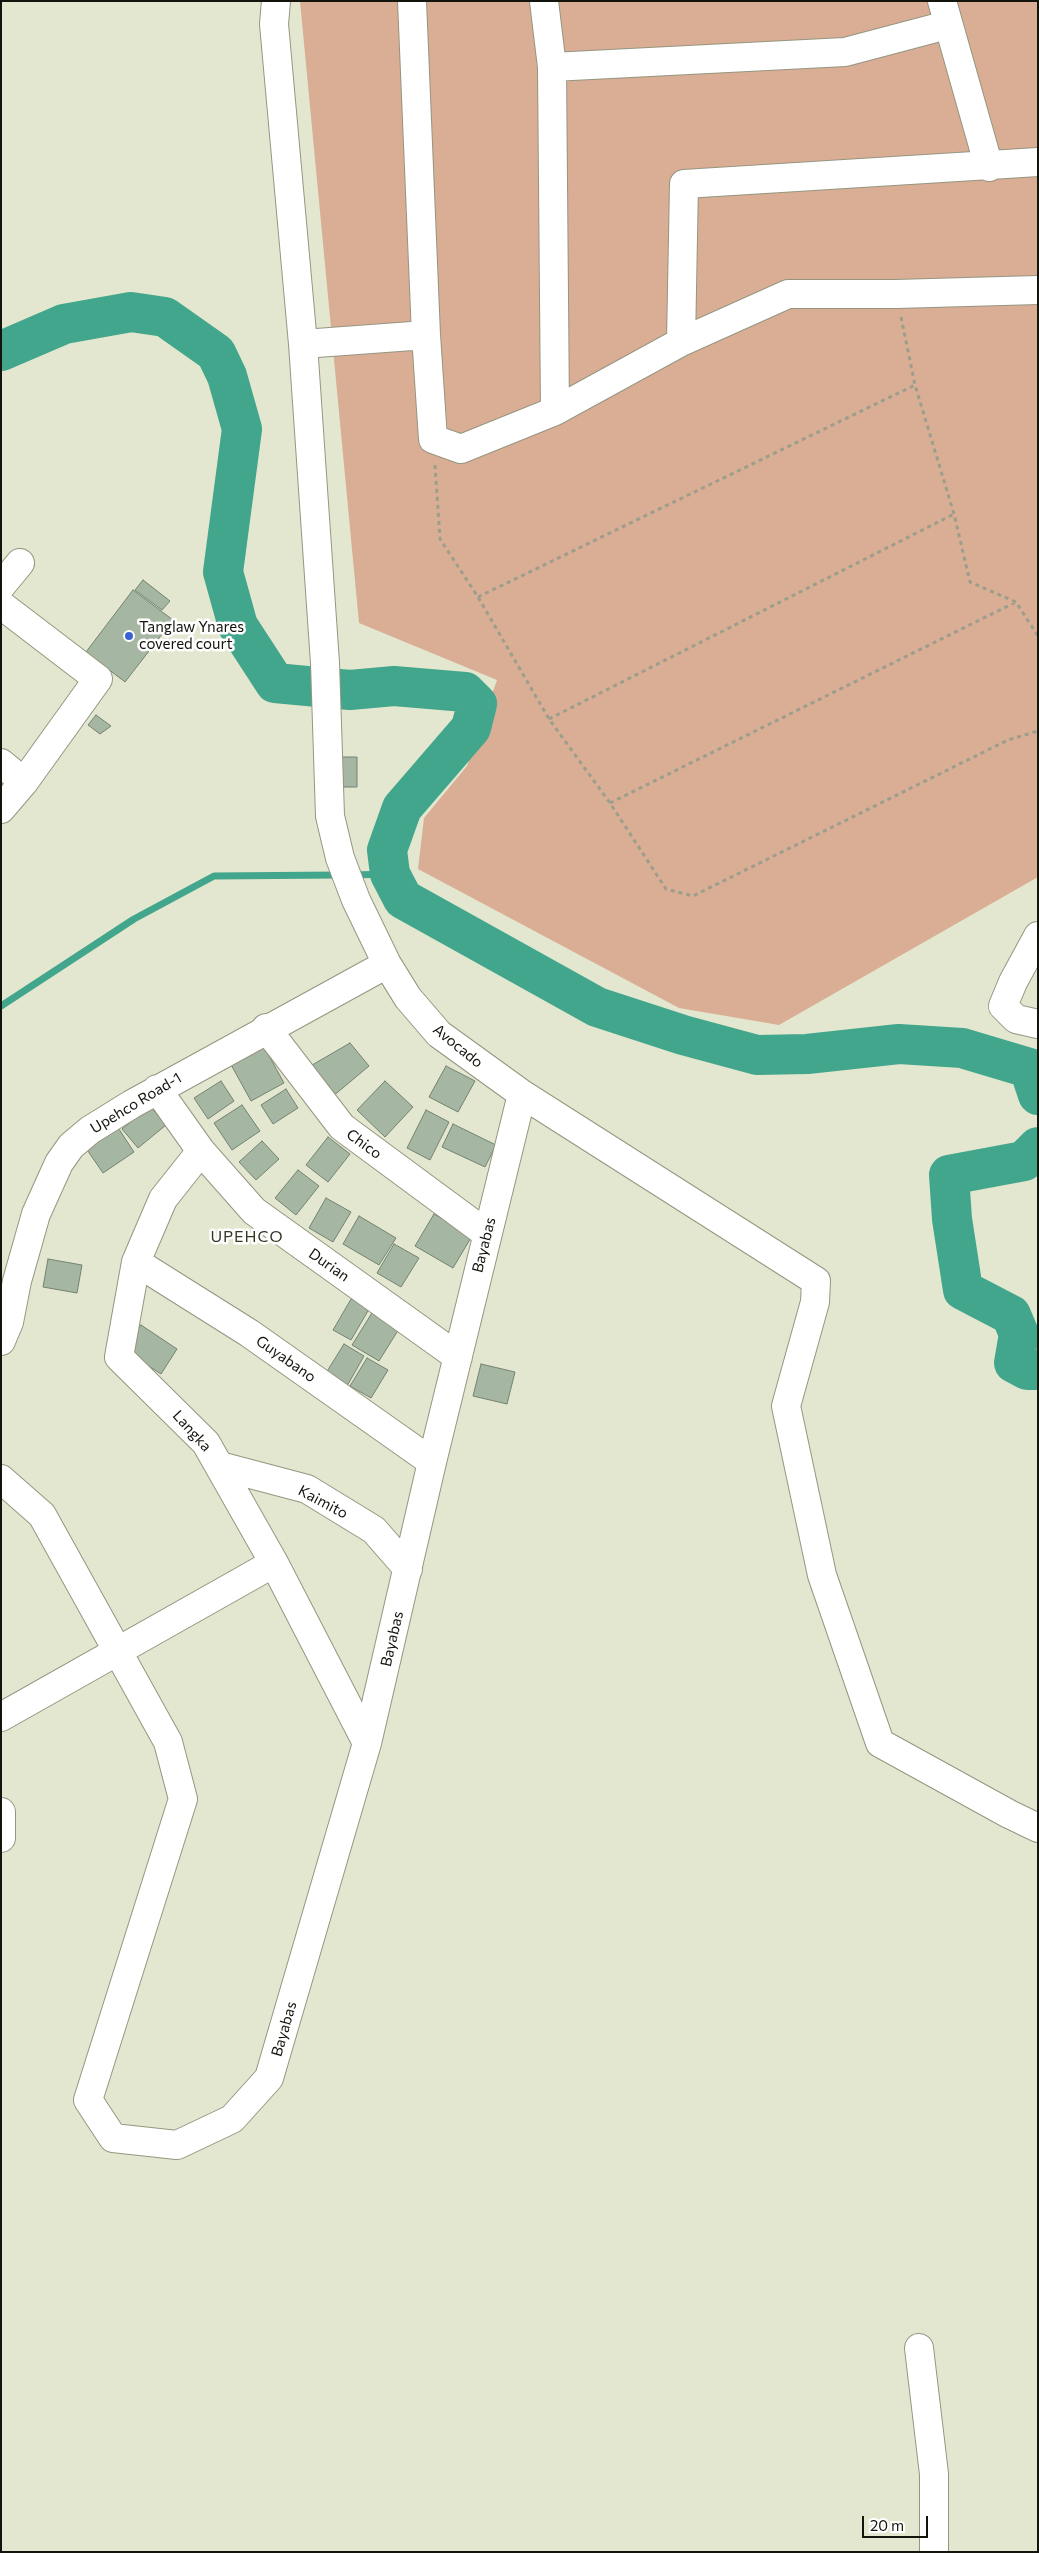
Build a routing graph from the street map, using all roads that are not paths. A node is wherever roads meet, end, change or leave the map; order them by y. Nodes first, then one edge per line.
1 (276, 1) edge
2 (412, 1) edge
3 (544, 1) edge
4 (944, 13) edge
5 (552, 68) junction
6 (1038, 162) edge
7 (988, 167) junction
8 (1038, 290) edge
9 (426, 335) junction
10 (681, 342) junction
11 (303, 344) junction
12 (555, 411) junction
13 (20, 562) dead end
14 (1, 586) edge
15 (1, 605) edge
16 (1, 763) edge
17 (24, 782) junction
18 (1, 809) edge
19 (1038, 936) edge
20 (387, 964) junction
21 (1038, 1024) edge
22 (266, 1028) junction
23 (157, 1089) junction
24 (522, 1094) junction
25 (201, 1151) junction
26 (487, 1234) junction
27 (136, 1262) junction
28 (1, 1341) edge
29 (458, 1357) junction
30 (432, 1462) junction
31 (220, 1466) junction
32 (1, 1478) edge
33 (274, 1563) junction
34 (408, 1569) junction
35 (118, 1651) junction
36 (1, 1717) edge
37 (367, 1743) junction
38 (1, 1812) edge
39 (1038, 1828) edge
40 (1, 1838) edge
41 (919, 2348) dead end
42 (934, 2552) edge

1 - 11 street, Avocado
2 - 9 street
3 - 5 street
4 - 5 street
4 - 7 street
5 - 12 street
6 - 7 street
7 - 10 street
8 - 10 street
9 - 11 street
9 - 12 street
10 - 12 street
11 - 20 street, Avocado
13 - 14 street
15 - 17 street
16 - 17 street
17 - 18 street
19 - 21 street
20 - 22 street, Upehco Road-1
20 - 24 street, Avocado
22 - 23 street, Upehco Road-1
22 - 26 street, Chico
23 - 25 street, Durian
23 - 28 street, Upehco Road-1
24 - 26 street, Bayabas
24 - 39 street, Avocado
25 - 27 street, Langka
25 - 29 street, Durian
26 - 29 street, Bayabas
27 - 30 street, Guyabano
27 - 31 street, Langka
29 - 30 street, Bayabas
30 - 34 street, Bayabas
31 - 33 street, Langka
31 - 34 street, Kaimito
32 - 35 street, Bayabas
33 - 35 street
33 - 37 street, Langka
34 - 37 street, Bayabas
35 - 36 street
35 - 37 street, Bayabas
38 - 40 street
41 - 42 street

